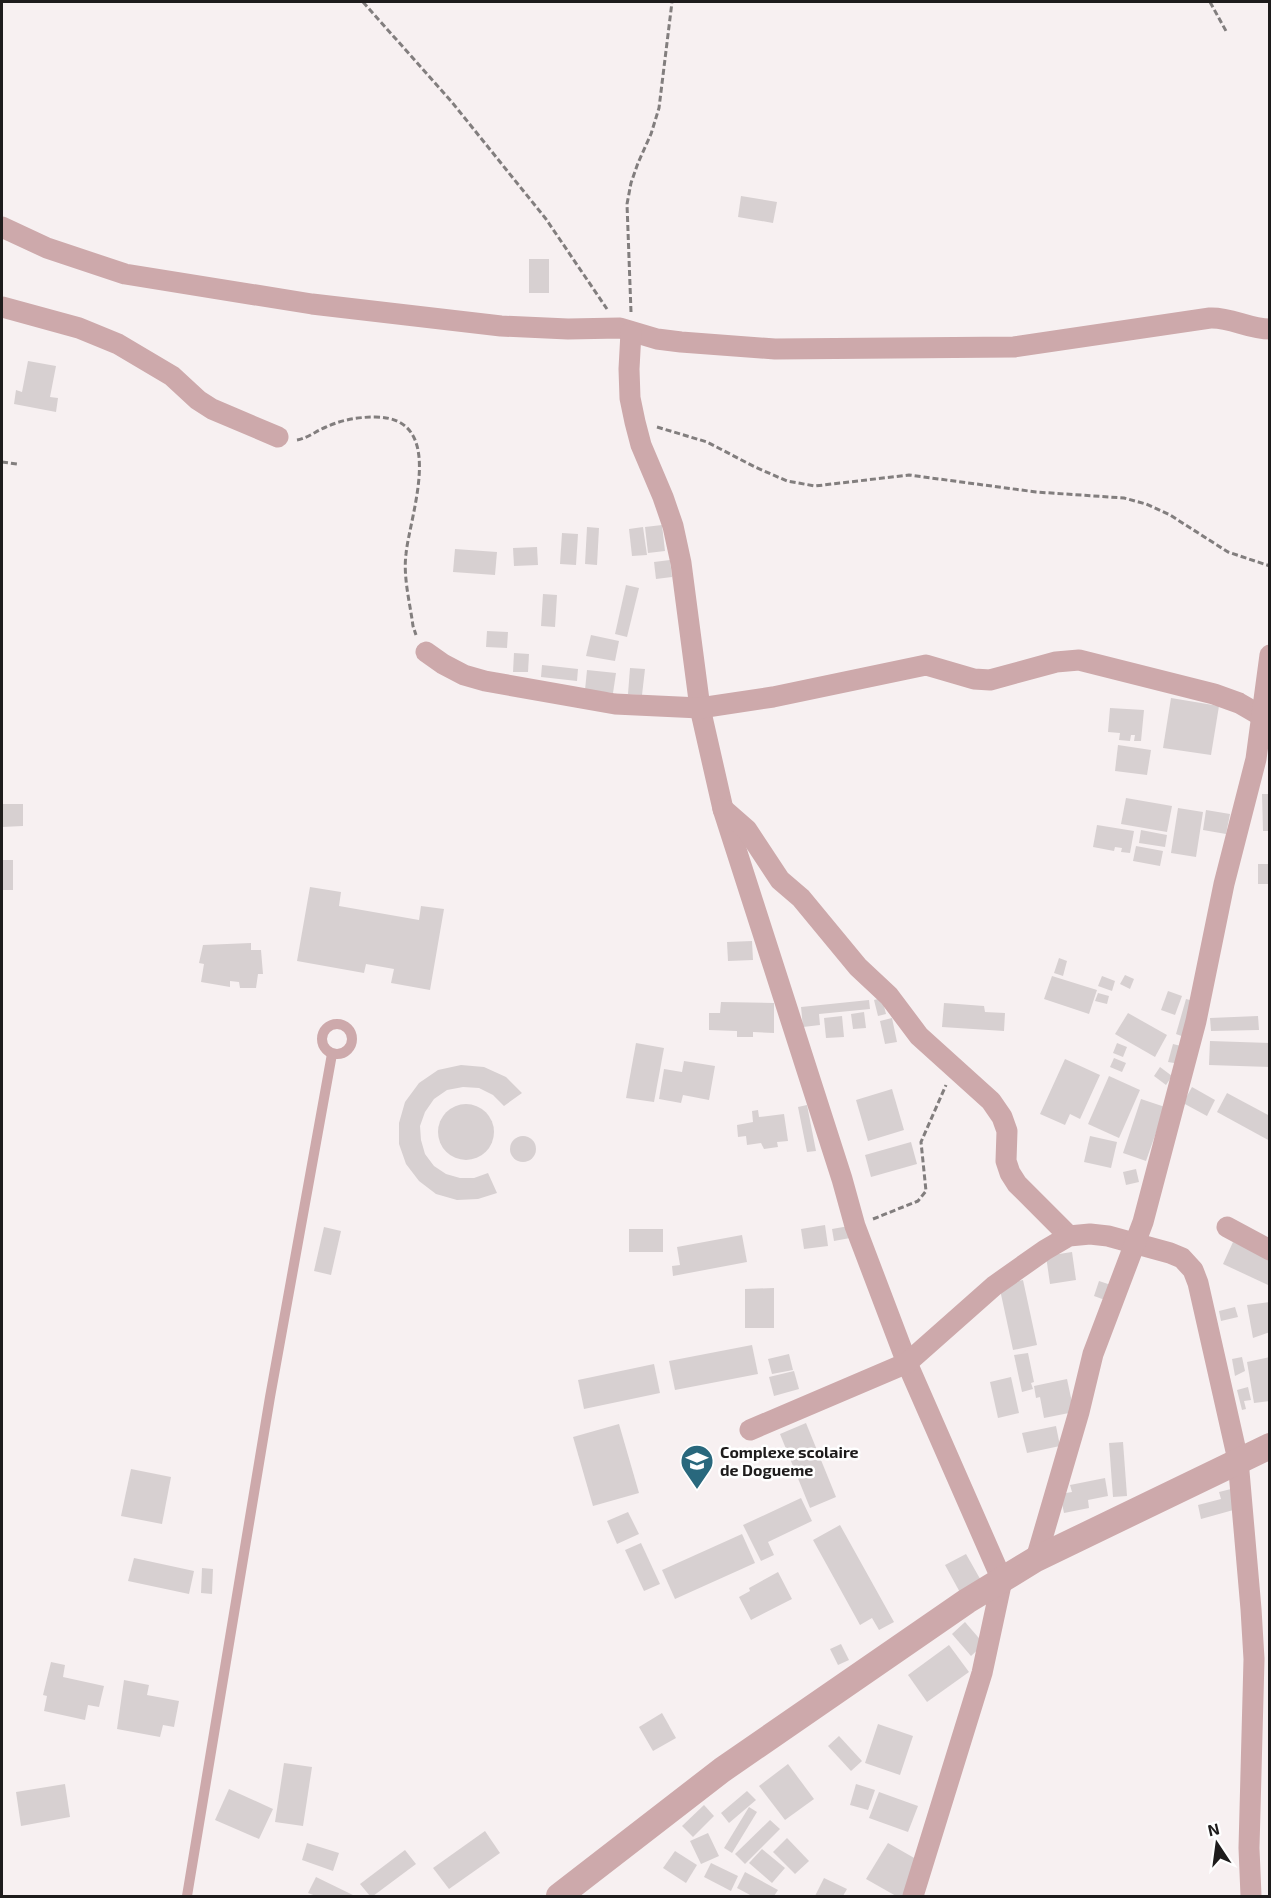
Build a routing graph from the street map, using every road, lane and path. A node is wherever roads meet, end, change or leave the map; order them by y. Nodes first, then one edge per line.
1 (363, 2) edge
2 (672, 2) edge
3 (1210, 2) edge
4 (1226, 31) dead end
5 (2, 227) edge
6 (2, 308) edge
7 (1269, 328) edge
8 (626, 330) junction
9 (635, 422) junction
10 (278, 437) joint
11 (2, 462) edge
12 (17, 464) dead end
13 (1269, 566) edge
14 (426, 652) joint
15 (1269, 655) edge
16 (700, 708) junction
17 (1266, 718) edge
18 (723, 809) junction
19 (332, 1054) dead end
20 (955, 1068) junction
21 (855, 1226) junction
22 (1227, 1227) dead end
23 (1069, 1236) junction
24 (1136, 1242) junction
25 (1269, 1250) edge
26 (907, 1363) junction
27 (750, 1430) dead end
28 (1269, 1446) edge
29 (1238, 1460) junction
30 (1036, 1559) junction
31 (1002, 1580) junction
32 (187, 1896) edge
33 (559, 1896) edge
34 (913, 1896) edge
35 (1251, 1896) edge

1 - 8 path
2 - 8 path
3 - 4 path
5 - 8 street
6 - 10 street
7 - 8 street
8 - 9 street
9 - 13 path
9 - 16 street
10 - 14 path
11 - 12 path
14 - 16 street
15 - 17 street
16 - 17 street
16 - 18 street
17 - 24 street
18 - 20 street
18 - 21 street
19 - 32 lane
20 - 21 path
20 - 23 street
21 - 26 street
22 - 25 street
23 - 24 street
23 - 26 street
24 - 29 street
24 - 30 street
26 - 27 street
26 - 31 street
28 - 29 street
29 - 30 street
29 - 35 street
30 - 31 street
31 - 33 street
31 - 34 street

